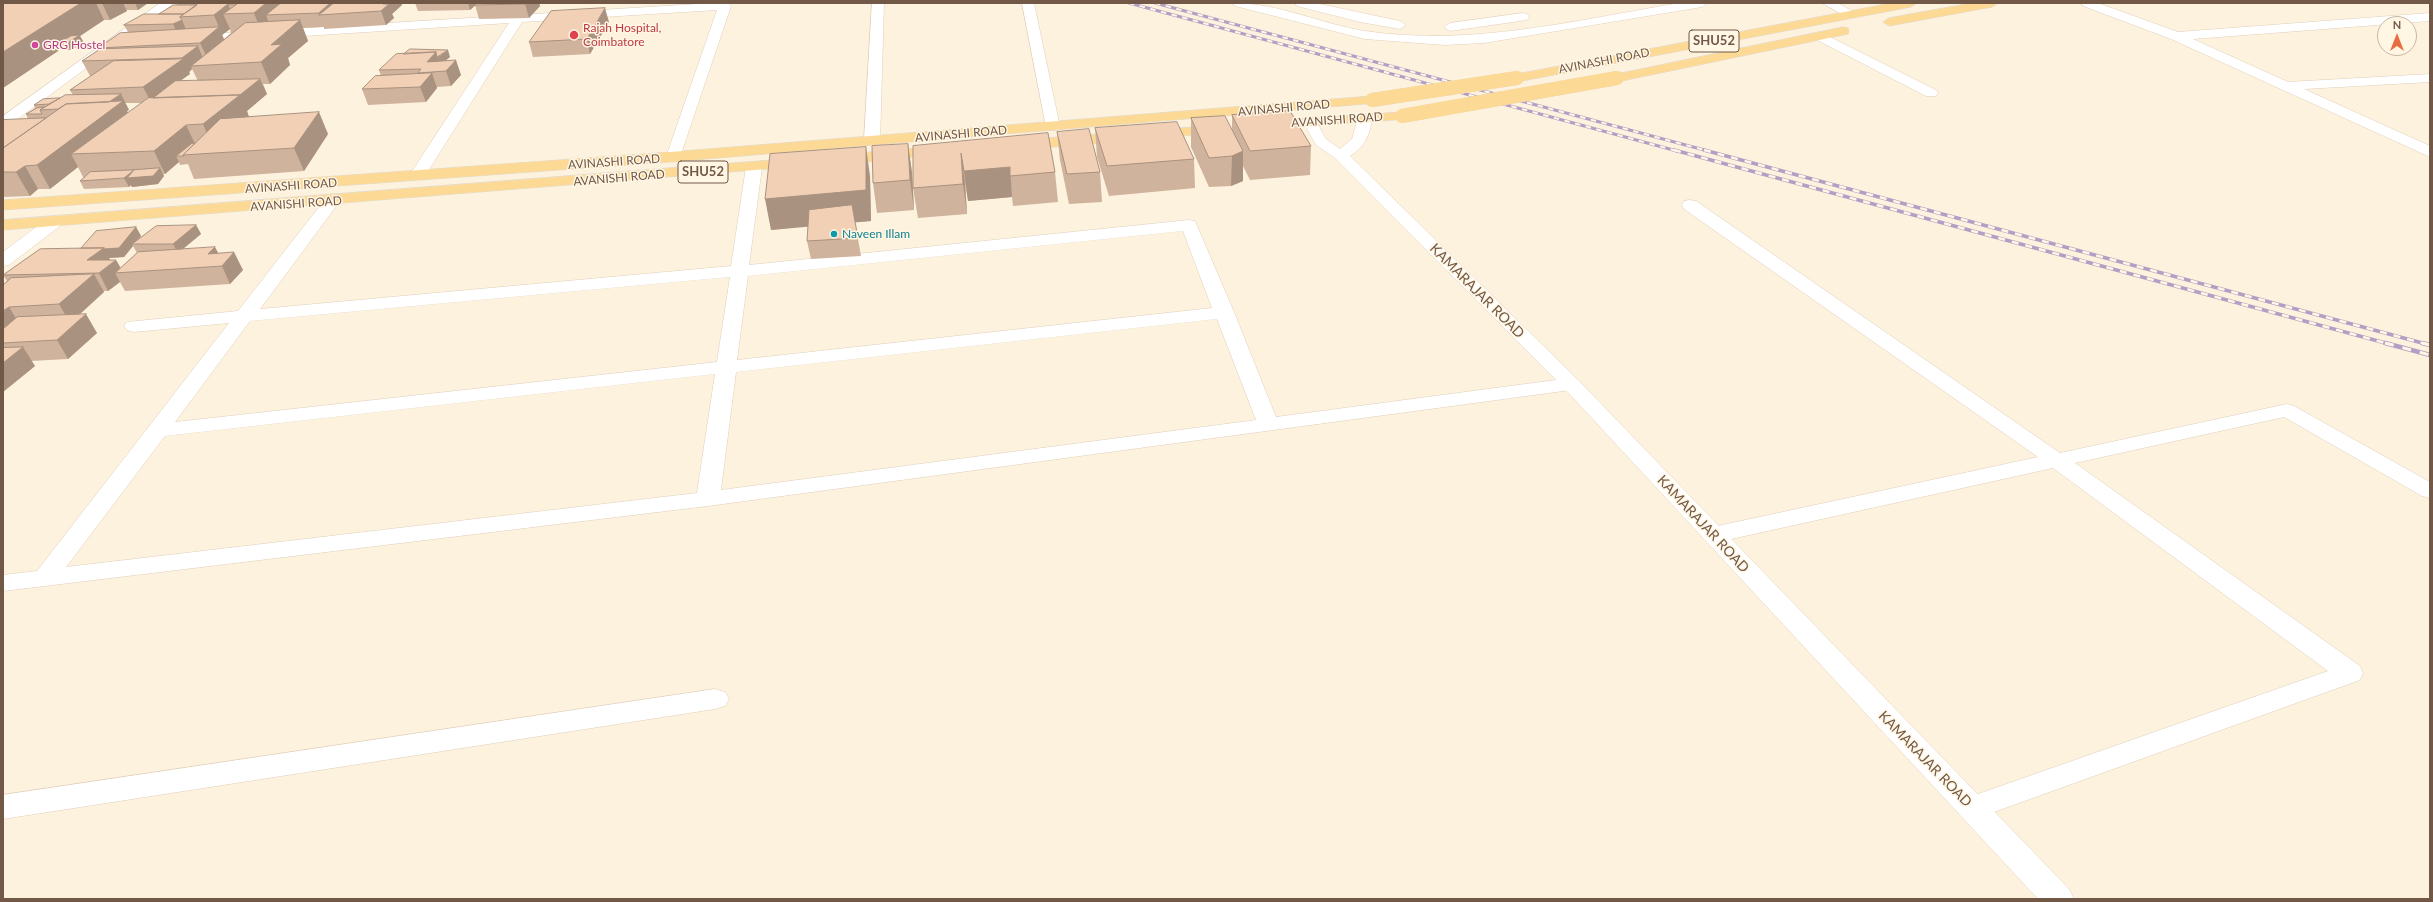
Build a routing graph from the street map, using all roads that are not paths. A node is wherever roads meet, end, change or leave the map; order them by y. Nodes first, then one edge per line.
1 (168, 3) edge
2 (878, 3) edge
3 (1028, 3) edge
4 (1239, 3) edge
5 (1301, 3) edge
6 (1702, 3) edge
7 (1828, 3) edge
8 (1911, 3) edge
9 (1992, 3) edge
10 (2086, 3) edge
11 (726, 5) edge
12 (476, 9) dead end
13 (1851, 14) junction
14 (1538, 15) dead end
15 (2430, 17) edge
16 (518, 19) junction
17 (468, 22) junction
18 (1873, 25) dead end
19 (1858, 28) dead end
20 (245, 36) junction
21 (1820, 36) junction
22 (2176, 36) junction
23 (183, 40) edge
24 (137, 42) edge
25 (114, 44) junction
26 (227, 52) edge
27 (2430, 78) edge
28 (2284, 86) junction
29 (1931, 93) dead end
30 (1402, 116) joint
31 (1365, 118) junction
32 (1310, 122) junction
33 (3, 123) edge
34 (1254, 126) edge
35 (1053, 127) junction
36 (1238, 128) edge
37 (872, 141) junction
38 (837, 144) junction
39 (1008, 146) edge
40 (961, 150) edge
41 (2430, 152) edge
42 (1340, 155) junction
43 (674, 157) junction
44 (825, 161) junction
45 (609, 162) junction
46 (754, 167) junction
47 (417, 176) junction
48 (602, 180) junction
49 (332, 201) junction
50 (3, 205) edge
51 (1690, 205) dead end
52 (54, 222) junction
53 (3, 225) edge
54 (3, 261) edge
55 (740, 271) junction
56 (1224, 312) junction
57 (245, 316) junction
58 (134, 326) dead end
59 (727, 366) junction
60 (1571, 384) junction
61 (1268, 424) junction
62 (157, 430) junction
63 (2056, 460) junction
64 (2430, 491) edge
65 (708, 499) junction
66 (1713, 535) junction
67 (45, 578) junction
68 (3, 583) edge
69 (715, 699) dead end
70 (3, 807) edge
71 (1972, 808) junction
72 (2058, 899) edge

1 - 25 street
2 - 37 street
3 - 35 street
4 - 6 street
5 - 14 street
7 - 13 street
8 - 13 main road, AVINASHI ROAD / SHU52
9 - 18 main road
10 - 22 street
11 - 16 street
11 - 43 street
12 - 17 street
13 - 35 main road, AVINASHI ROAD / SHU52, bridge
15 - 22 street
16 - 17 street
16 - 47 street
17 - 20 street
19 - 21 main road, AVINASHI ROAD / SHU52
20 - 23 street
20 - 26 street
21 - 29 street
21 - 30 main road, AVINASHI ROAD / SHU52, bridge
22 - 28 street
24 - 25 street
25 - 33 street
27 - 28 street
28 - 41 street
30 - 31 main road, AVANISHI ROAD / SHU52
31 - 32 main road, AVANISHI ROAD / SHU52
31 - 42 street
32 - 34 main road, AVANISHI ROAD / SHU52
32 - 42 street, KAMARAJAR ROAD
35 - 37 main road, AVINASHI ROAD / SHU52
36 - 39 main road
37 - 38 main road, AVINASHI ROAD / SHU52
38 - 43 main road, AVINASHI ROAD / SHU52
38 - 44 main road
40 - 44 main road, AVANISHI ROAD / SHU52
42 - 60 street, KAMARAJAR ROAD
43 - 45 main road, AVINASHI ROAD / SHU52
44 - 46 main road, AVANISHI ROAD / SHU52
45 - 47 main road, AVINASHI ROAD / SHU52
45 - 48 main road
46 - 48 main road, AVANISHI ROAD / SHU52
46 - 55 street
47 - 50 main road, AVINASHI ROAD / SHU52
48 - 49 main road, AVANISHI ROAD / SHU52
49 - 52 main road, AVANISHI ROAD / SHU52
49 - 57 street
51 - 63 street
52 - 53 main road, AVANISHI ROAD / SHU52
52 - 54 street
55 - 56 street
55 - 57 street
55 - 59 street
56 - 59 street
56 - 61 street
57 - 58 street
57 - 62 street
59 - 62 street
59 - 65 street
60 - 61 street
60 - 66 street, KAMARAJAR ROAD
61 - 65 street
62 - 67 street
63 - 64 street
63 - 66 street
63 - 71 street
65 - 67 street
66 - 71 street, KAMARAJAR ROAD
67 - 68 street
69 - 70 street
71 - 72 street, KAMARAJAR ROAD

